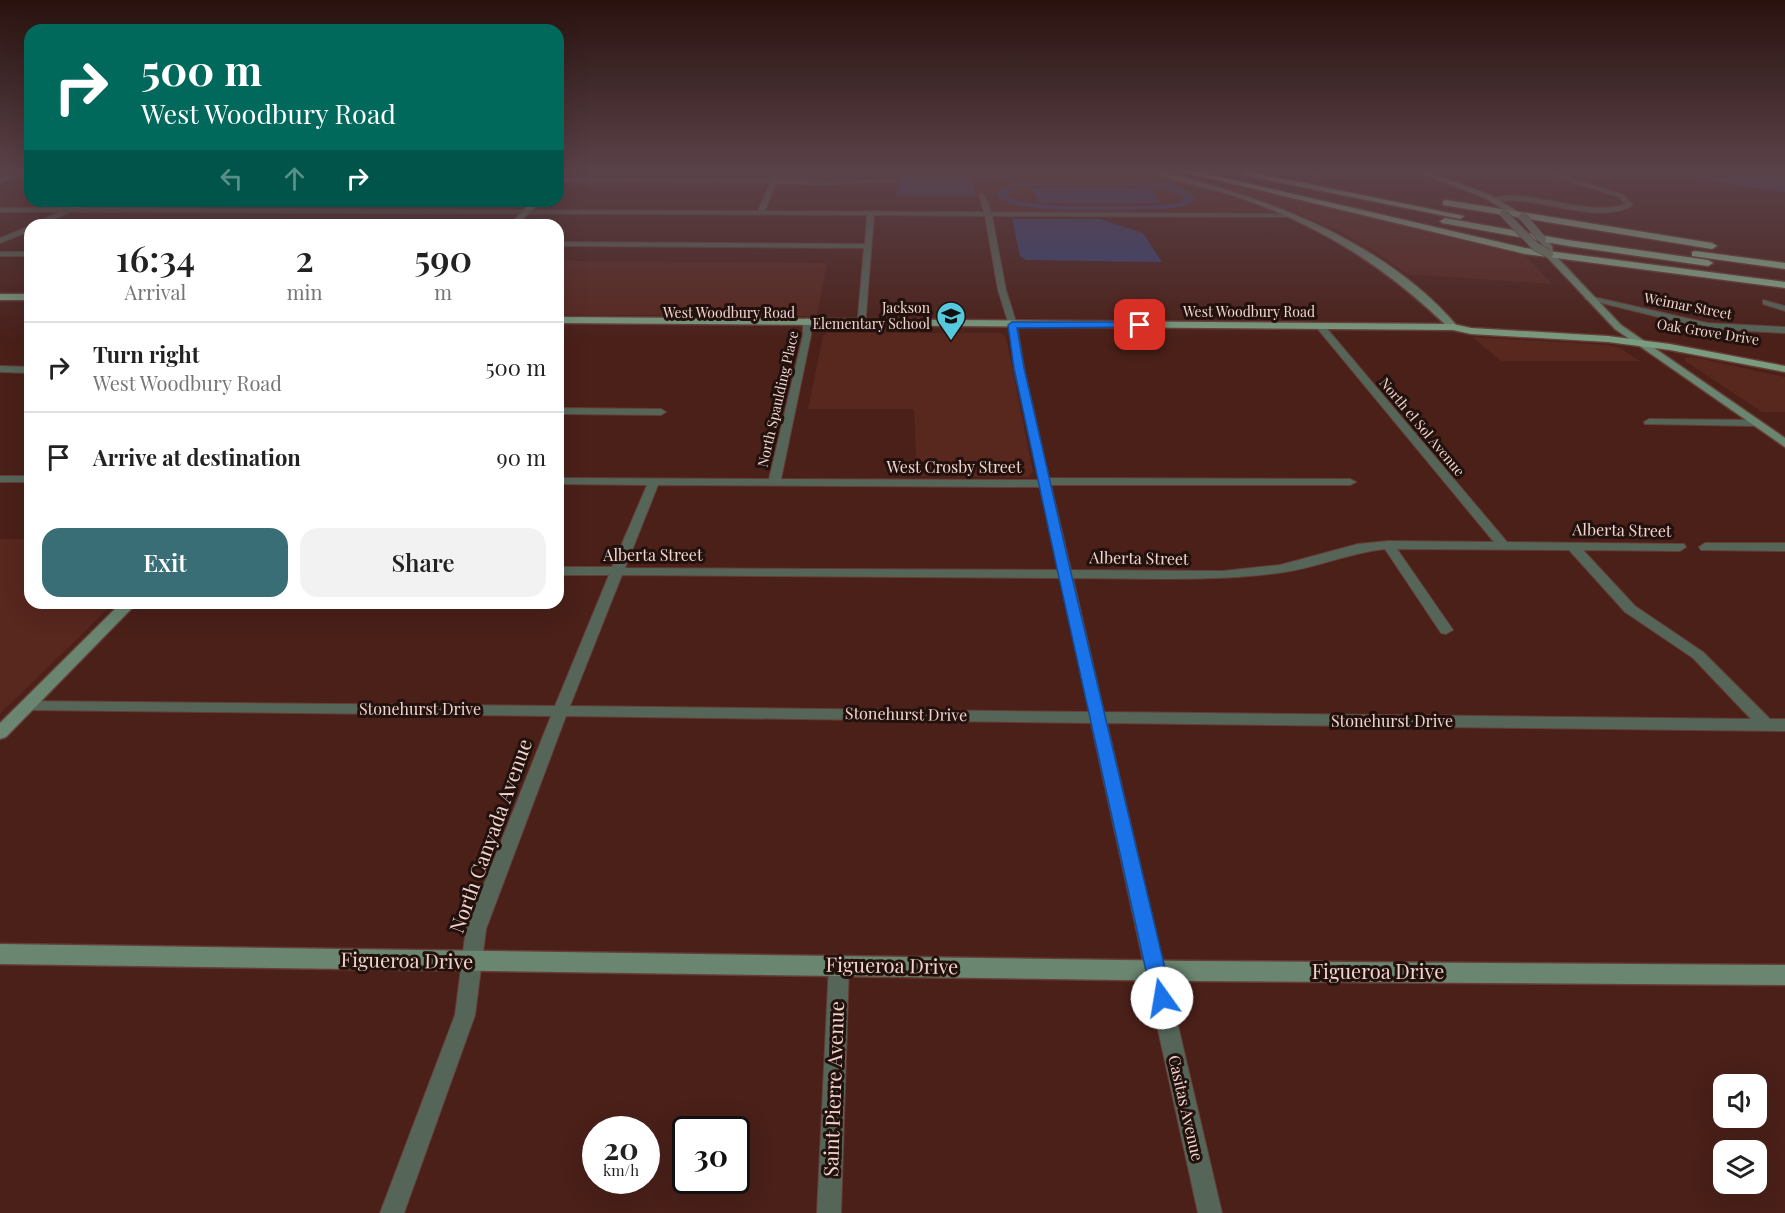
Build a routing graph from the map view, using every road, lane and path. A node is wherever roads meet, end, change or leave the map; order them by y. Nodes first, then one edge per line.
1 (870, 229) edge
2 (991, 229) edge
3 (1321, 229) edge
4 (1435, 229) edge
5 (1487, 229) edge
6 (1520, 229) edge
7 (1530, 229) edge
8 (1532, 229) edge
9 (1600, 229) edge
10 (24, 231) edge
11 (0, 241) edge
12 (564, 244) edge
13 (868, 246) junction
14 (0, 254) edge
15 (24, 254) edge
16 (1550, 255) junction
17 (1785, 258) edge
18 (1785, 266) edge
19 (1785, 274) edge
20 (1785, 285) edge
21 (0, 297) edge
22 (24, 297) edge
23 (1588, 297) junction
24 (1766, 302) dead end
25 (0, 303) edge
26 (24, 303) edge
27 (1785, 309) edge
28 (564, 320) edge
29 (808, 324) junction
30 (861, 324) junction
31 (1012, 325) junction
32 (564, 326) edge
33 (1320, 326) junction
34 (1454, 327) junction
35 (1785, 330) edge
36 (1626, 334) junction
37 (1640, 343) junction
38 (1785, 359) edge
39 (0, 369) edge
40 (1785, 369) edge
41 (24, 370) edge
42 (564, 411) edge
43 (661, 412) dead end
44 (1648, 422) dead end
45 (1756, 423) junction
46 (1785, 443) edge
47 (0, 479) edge
48 (24, 479) edge
49 (564, 481) edge
50 (654, 481) junction
51 (1350, 482) dead end
52 (774, 483) junction
53 (1045, 483) junction
54 (1388, 545) junction
55 (1503, 545) junction
56 (1572, 546) junction
57 (1680, 547) dead end
58 (1705, 547) dead end
59 (1785, 547) edge
60 (564, 571) edge
61 (617, 571) junction
62 (1065, 573) junction
63 (124, 609) edge
64 (1446, 630) dead end
65 (27, 705) junction
66 (561, 710) junction
67 (1098, 716) junction
68 (1765, 724) junction
69 (1785, 725) edge
70 (0, 733) edge
71 (0, 954) edge
72 (471, 962) junction
73 (839, 964) junction
74 (1156, 970) junction
75 (1785, 975) edge
76 (392, 1213) edge
77 (829, 1213) edge
78 (1210, 1213) edge

1 - 13 street
2 - 31 street, Casitas Avenue
3 - 34 street
4 - 16 highway
5 - 19 highway
6 - 16 street, bridge
7 - 18 highway
8 - 16 street, bridge
9 - 17 highway
10 - 11 street
12 - 13 street
13 - 30 street
14 - 15 street
16 - 20 highway
16 - 23 street
21 - 22 main road
23 - 35 street, Weimar Street
23 - 36 street
24 - 27 street
25 - 26 main road
28 - 29 main road, West Woodbury Road
29 - 30 main road, West Woodbury Road
29 - 32 main road, West Woodbury Road
29 - 52 street, North Spaulding Place
30 - 31 main road, West Woodbury Road
31 - 33 main road, West Woodbury Road
31 - 53 street, Casitas Avenue
33 - 34 main road, West Woodbury Road
33 - 55 street, North el Sol Avenue
34 - 36 main road, West Woodbury Road
34 - 37 main road, West Woodbury Road
36 - 37 street
36 - 38 main road, Oak Grove Drive
37 - 40 main road, Oak Grove Drive
37 - 45 street
39 - 41 street
42 - 43 street
44 - 45 street
45 - 46 street
47 - 48 street
49 - 50 street, West Crosby Street
50 - 52 street, West Crosby Street
50 - 61 street, North Canyada Avenue
51 - 53 street, West Crosby Street
52 - 53 street, West Crosby Street
53 - 62 street, Casitas Avenue
54 - 55 street, Alberta Street
54 - 62 street, Alberta Street
54 - 64 street
55 - 56 street, Alberta Street
56 - 57 street, Alberta Street
56 - 68 street
58 - 59 street
60 - 61 street, Alberta Street
61 - 62 street, Alberta Street
61 - 66 street, North Canyada Avenue
62 - 67 street, Casitas Avenue
63 - 65 street
65 - 66 street, Stonehurst Drive
65 - 70 street
66 - 67 street, Stonehurst Drive
66 - 72 street, North Canyada Avenue
67 - 68 street, Stonehurst Drive
67 - 74 street, Casitas Avenue
68 - 69 street, Stonehurst Drive
71 - 72 street, Figueroa Drive
72 - 73 street, Figueroa Drive
72 - 76 street, North Canyada Avenue
73 - 74 street, Figueroa Drive
73 - 77 street, Saint Pierre Avenue
74 - 75 street, Figueroa Drive
74 - 78 street, Casitas Avenue

